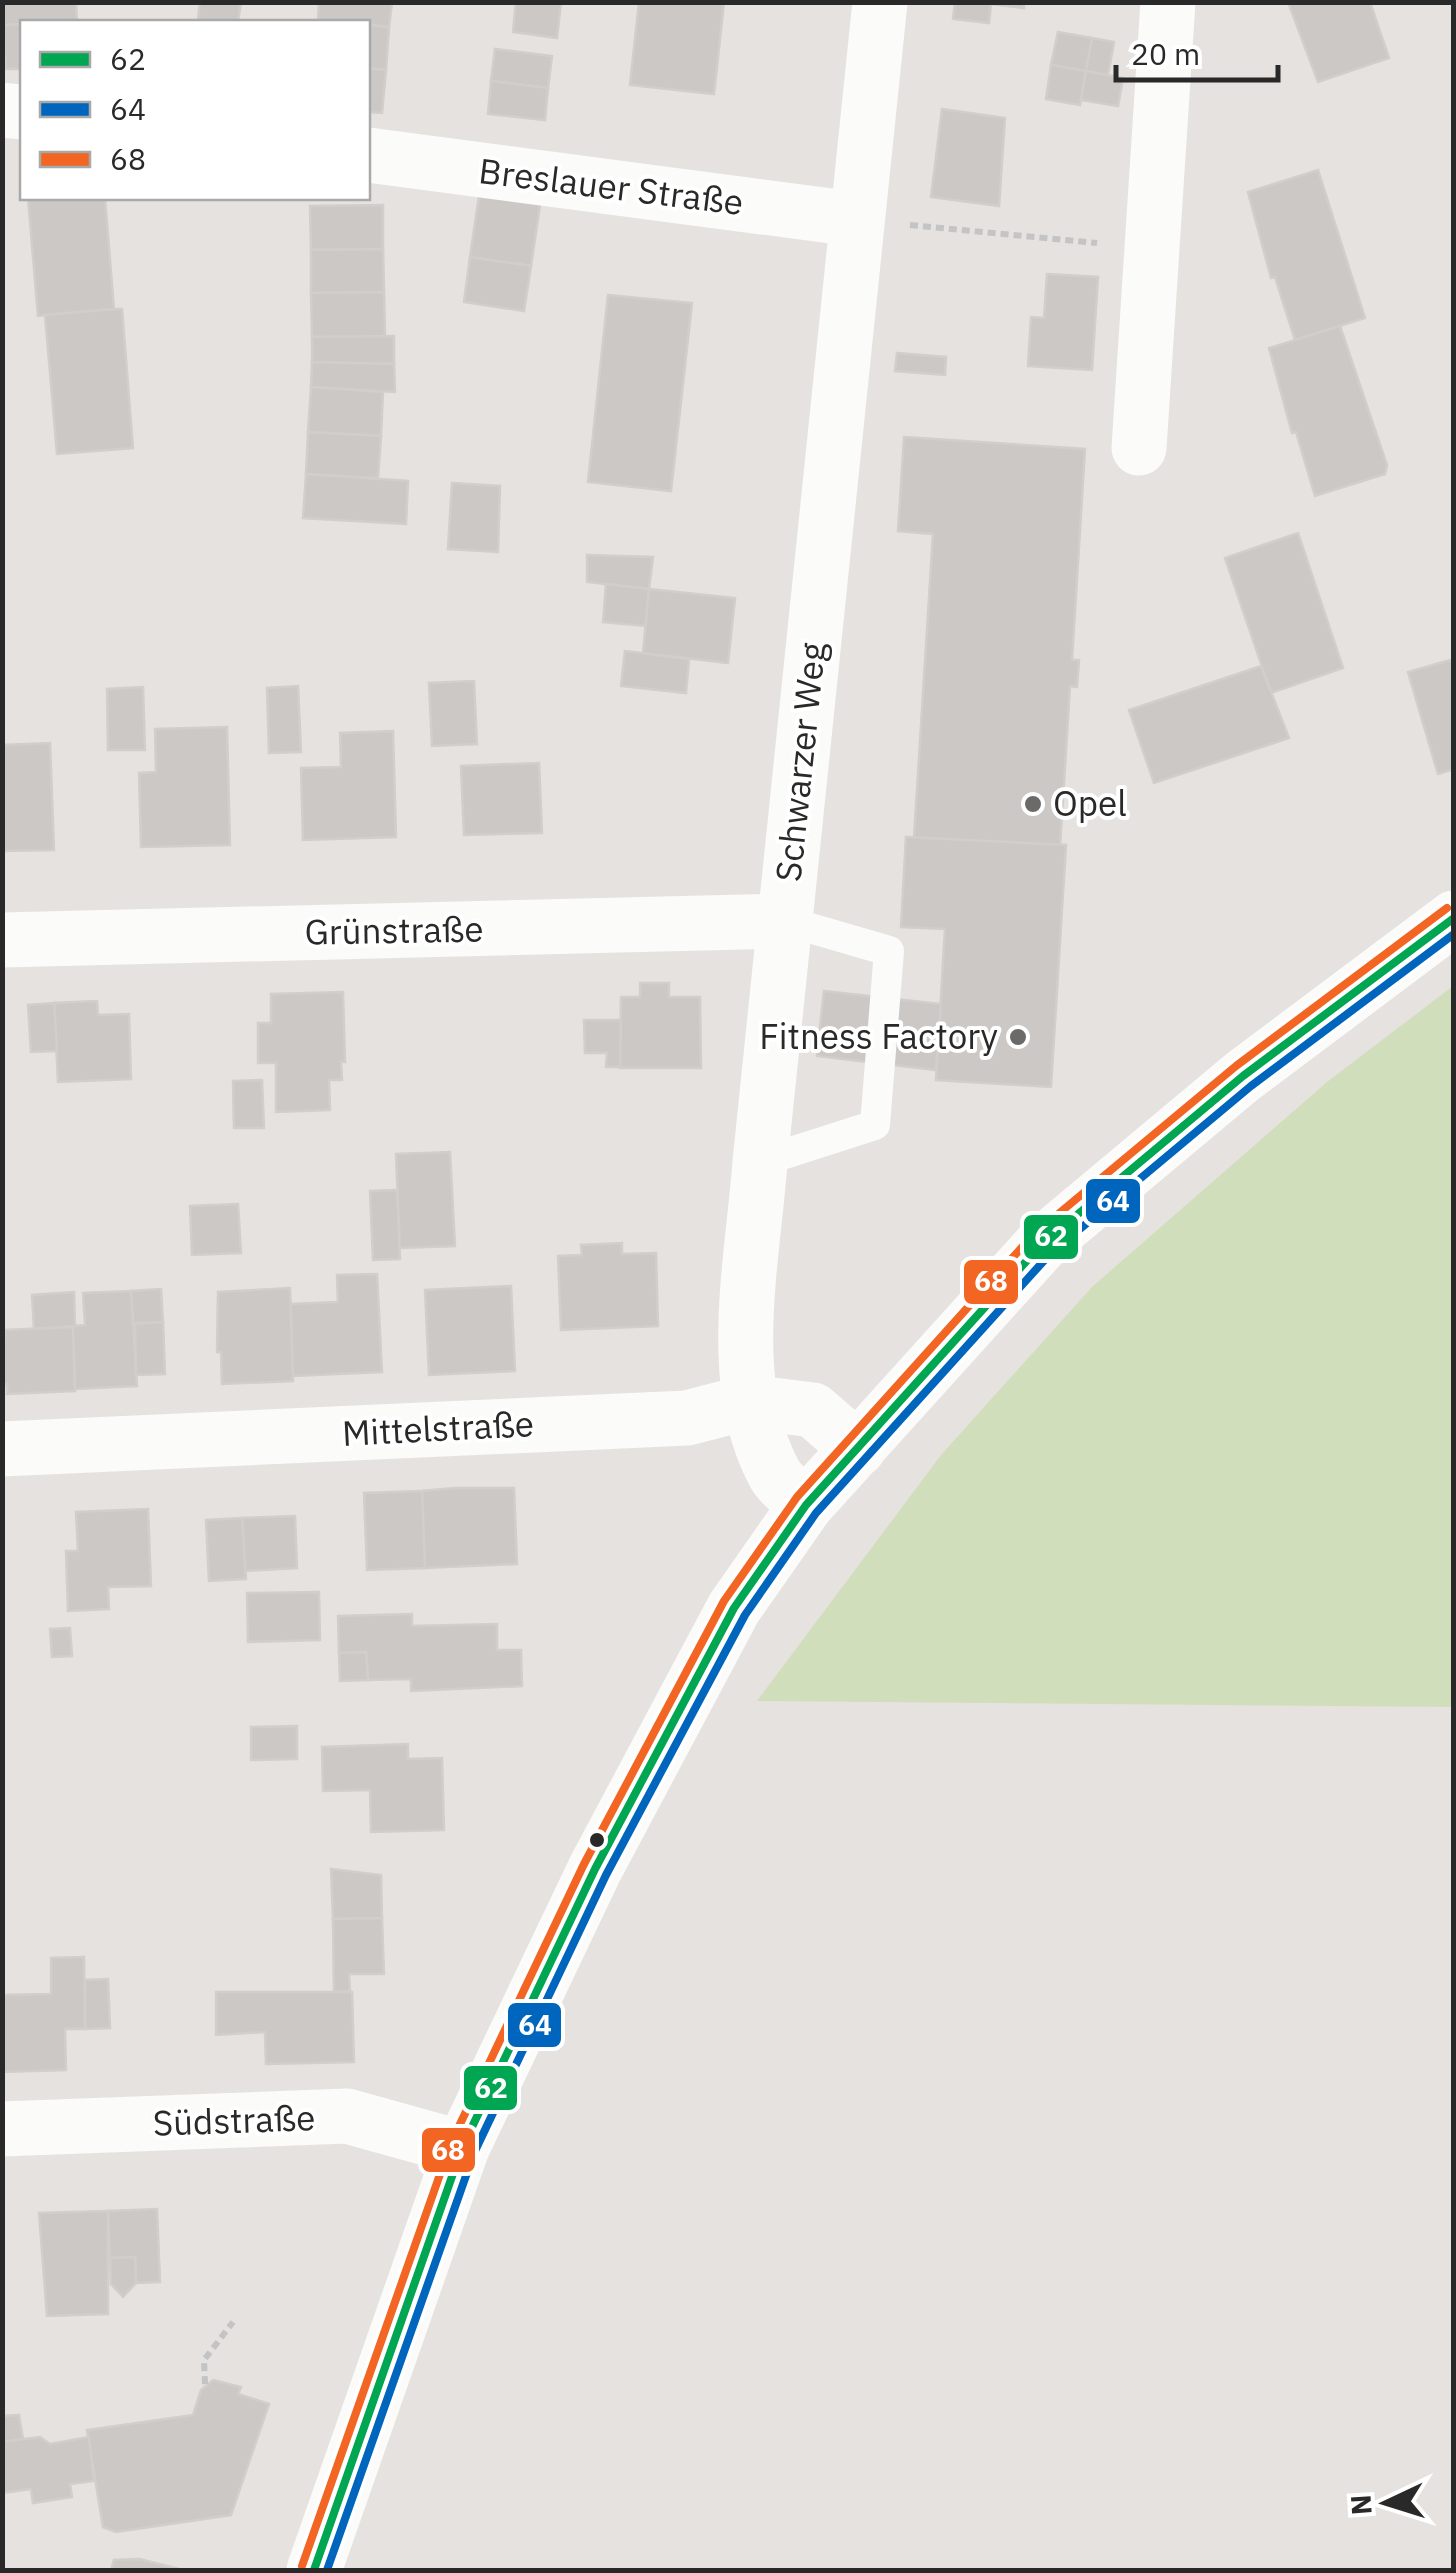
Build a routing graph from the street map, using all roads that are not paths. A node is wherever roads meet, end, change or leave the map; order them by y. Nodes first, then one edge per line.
1 (880, 2) edge
2 (1168, 2) edge
3 (370, 155) edge
4 (854, 219) junction
5 (1138, 448) dead end
6 (1454, 918) edge
7 (786, 921) junction
8 (2, 940) edge
9 (760, 1162) junction
10 (749, 1402) junction
11 (2, 1449) edge
12 (858, 1449) junction
13 (806, 1504) junction
14 (2, 2129) edge
15 (462, 2148) junction
16 (314, 2570) edge

1 - 4 street, Schwarzer Weg
2 - 5 street
3 - 4 street, Breslauer Straße
4 - 7 street, Schwarzer Weg
6 - 12 street
7 - 8 street, Grünstraße
7 - 9 street, Schwarzer Weg
7 - 9 lane
9 - 10 street, Schwarzer Weg
10 - 11 street, Mittelstraße
10 - 12 street, Mittelstraße
10 - 13 street, Schwarzer Weg
12 - 13 street
13 - 15 street
14 - 15 street, Südstraße
15 - 16 street

